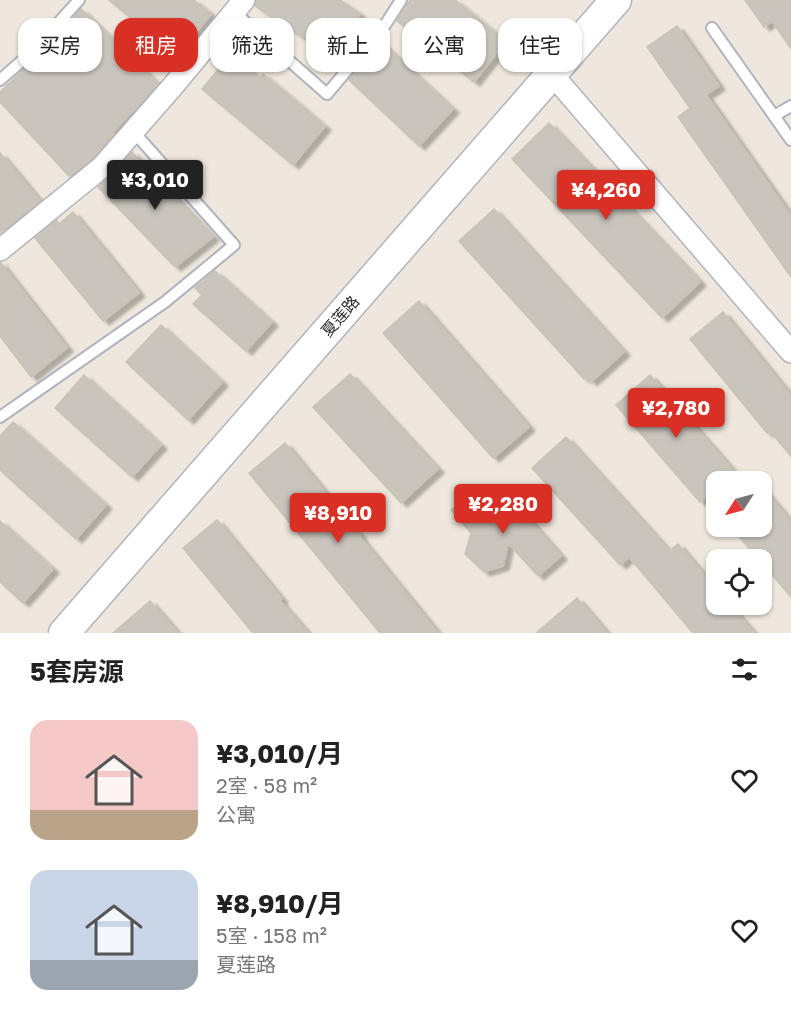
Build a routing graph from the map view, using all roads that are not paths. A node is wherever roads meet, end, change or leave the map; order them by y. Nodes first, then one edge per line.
1 (79, 0) edge
2 (401, 0) edge
3 (616, 0) edge
4 (239, 6) edge
5 (712, 28) dead end
6 (551, 73) junction
7 (0, 80) edge
8 (791, 106) edge
9 (774, 116) junction
10 (134, 131) junction
11 (791, 140) edge
12 (0, 250) edge
13 (791, 352) edge
14 (0, 417) edge
15 (64, 633) edge

1 - 7 lane
2 - 4 lane
3 - 6 street, 夏莲路
4 - 10 street
5 - 9 lane
6 - 13 street
6 - 15 street, 夏莲路
8 - 9 lane
9 - 11 lane
10 - 12 street
10 - 14 lane

